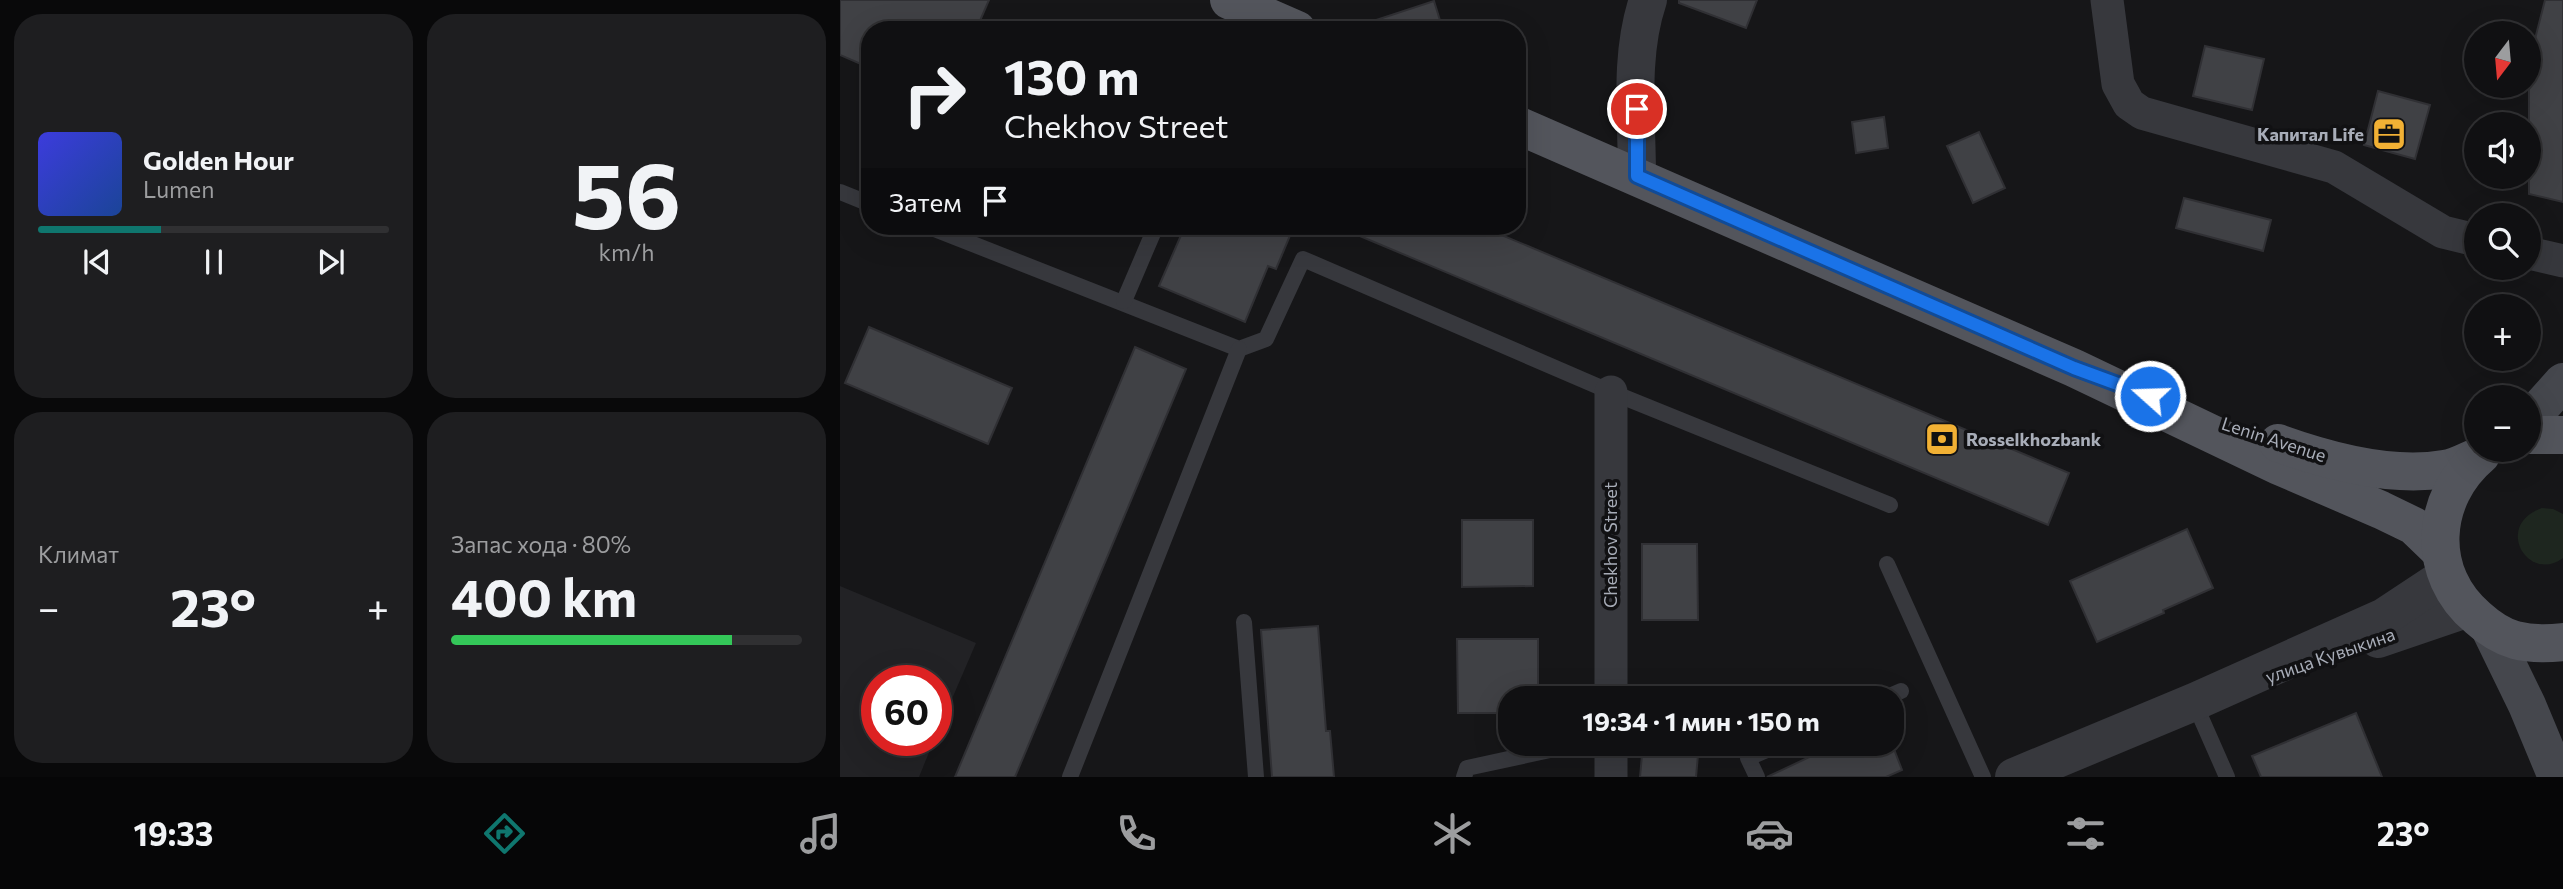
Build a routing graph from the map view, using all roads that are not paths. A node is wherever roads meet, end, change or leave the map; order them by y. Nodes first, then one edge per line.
1 (1648, 0) edge
2 (2107, 0) edge
3 (1240, 9) edge
4 (1273, 21) edge
5 (1526, 129) edge
6 (1637, 176) junction
7 (840, 192) edge
8 (861, 200) edge
9 (952, 235) edge
10 (1152, 235) edge
11 (2464, 237) edge
12 (2541, 256) edge
13 (2563, 261) edge
14 (1124, 301) junction
15 (1239, 349) junction
16 (2074, 368) junction
17 (2563, 382) edge
18 (1611, 392) junction
19 (2541, 407) edge
20 (2541, 435) edge
21 (2563, 435) edge
22 (2464, 462) edge
23 (2474, 462) edge
24 (1890, 505) dead end
25 (2443, 563) junction
26 (1887, 564) dead end
27 (2478, 619) junction
28 (1244, 622) dead end
29 (2563, 642) edge
30 (1611, 686) edge
31 (2194, 702) junction
32 (1522, 756) edge
33 (1611, 756) edge
34 (1753, 756) edge
35 (1070, 777) edge
36 (1256, 777) edge
37 (1464, 777) edge
38 (1611, 777) edge
39 (1757, 777) edge
40 (1983, 777) edge
41 (2014, 777) edge
42 (2227, 777) edge
43 (2557, 777) edge

1 - 6 street
2 - 11 street
3 - 4 main road
5 - 6 main road, Lenin Avenue
6 - 16 main road, Lenin Avenue
7 - 8 lane
9 - 14 lane
10 - 14 lane
12 - 13 street
14 - 15 lane
15 - 18 lane
15 - 35 lane
16 - 22 main road, Lenin Avenue
16 - 25 main road, Lenin Avenue
17 - 19 main road
18 - 24 lane
18 - 30 street, Chekhov Street
20 - 21 main road
23 - 25 main road
25 - 27 main road, Lenin Avenue
25 - 31 street, улица Кувыкина
26 - 40 lane
27 - 29 main road
27 - 31 street, улица Кувыкина
27 - 43 main road
28 - 36 lane
31 - 41 street, улица Кувыкина
31 - 42 lane
32 - 37 lane
33 - 38 street
34 - 39 lane

